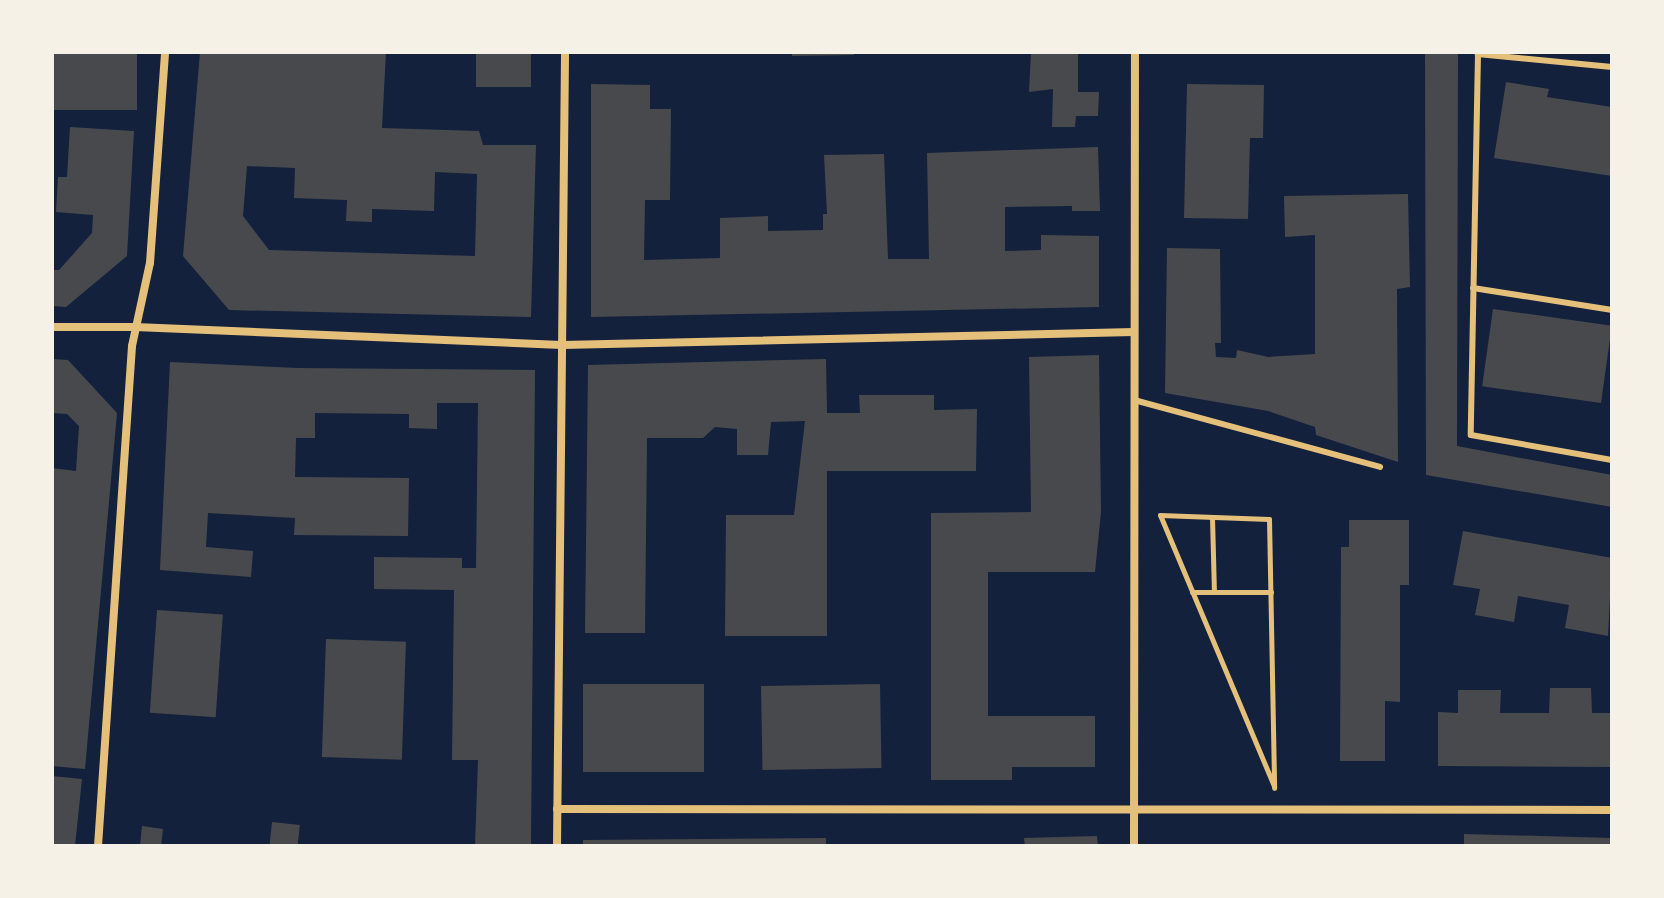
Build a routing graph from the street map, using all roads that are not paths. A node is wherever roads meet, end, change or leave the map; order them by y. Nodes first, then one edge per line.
1 (165, 52) edge
2 (565, 52) edge
3 (1135, 52) edge
4 (1612, 67) edge
5 (1473, 288) junction
6 (1612, 310) edge
7 (52, 327) edge
8 (135, 327) junction
9 (1134, 332) junction
10 (562, 345) junction
11 (1134, 400) junction
12 (1612, 460) edge
13 (1380, 467) dead end
14 (1134, 808) junction
15 (557, 809) junction
16 (1612, 810) edge
17 (98, 846) edge
18 (557, 846) edge
19 (1134, 846) edge

1 - 8 street
2 - 10 street
3 - 9 street
4 - 5 lane
5 - 6 lane
5 - 12 lane
7 - 8 street
8 - 10 street
8 - 17 street
9 - 10 street
9 - 11 street
10 - 15 street
11 - 13 lane
11 - 14 street
14 - 15 street
14 - 16 street
14 - 19 street
15 - 18 street

